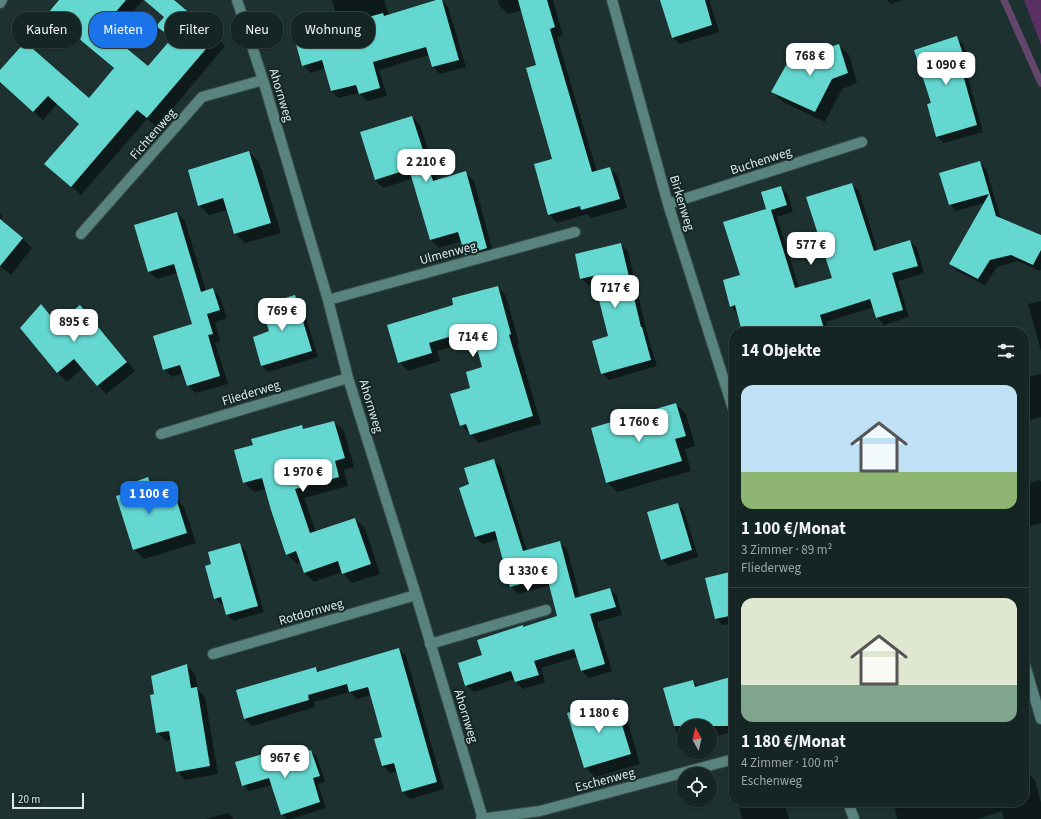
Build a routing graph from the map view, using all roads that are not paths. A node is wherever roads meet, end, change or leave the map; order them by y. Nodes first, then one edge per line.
1 (2, 0) edge
2 (238, 0) edge
3 (612, 0) edge
4 (0, 3) edge
5 (263, 80) junction
6 (862, 142) dead end
7 (668, 204) junction
8 (574, 232) dead end
9 (81, 234) dead end
10 (328, 300) junction
11 (348, 378) junction
12 (729, 396) edge
13 (161, 434) dead end
14 (416, 595) junction
15 (546, 610) dead end
16 (430, 644) junction
17 (213, 654) dead end
18 (1029, 679) edge
19 (1041, 719) edge
20 (729, 760) edge
21 (850, 807) edge
22 (482, 819) edge
23 (854, 819) edge

1 - 4 street
2 - 5 street, Ahornweg
3 - 7 street, Birkenweg
5 - 9 street, Fichtenweg
5 - 10 street, Ahornweg
6 - 7 street, Buchenweg
7 - 12 street, Birkenweg
8 - 10 street, Ulmenweg
10 - 11 street, Ahornweg
11 - 13 street, Fliederweg
11 - 14 street, Ahornweg
14 - 16 street, Ahornweg
14 - 17 street, Rotdornweg
15 - 16 street
16 - 22 street, Ahornweg
18 - 19 street
20 - 22 street, Eschenweg
21 - 23 street

